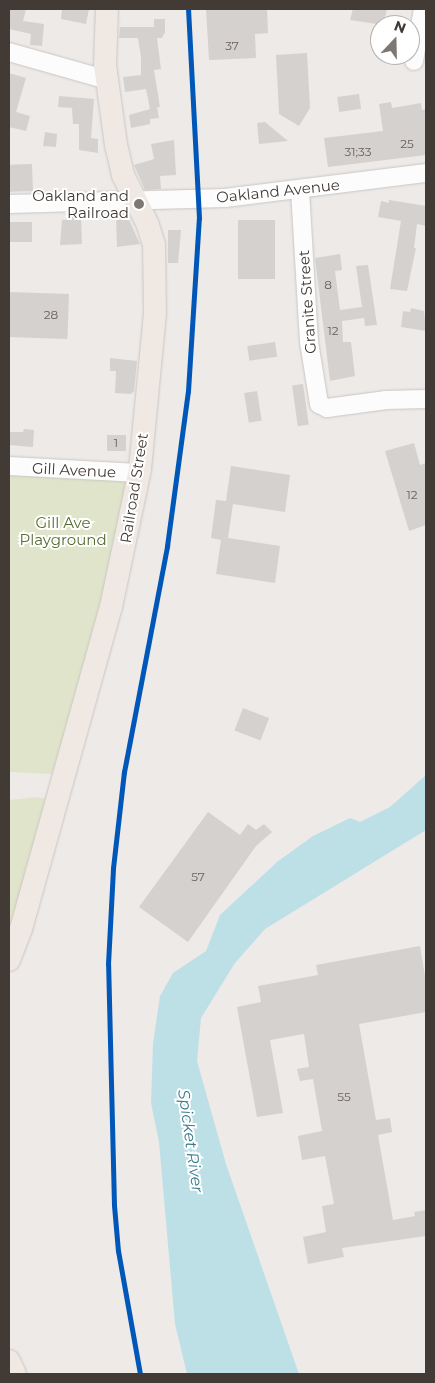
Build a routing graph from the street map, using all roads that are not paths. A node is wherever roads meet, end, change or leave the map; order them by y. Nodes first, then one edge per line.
1 (107, 9) edge
2 (423, 9) edge
3 (420, 26) edge
4 (9, 52) edge
5 (108, 80) junction
6 (426, 173) edge
7 (300, 190) junction
8 (136, 202) junction
9 (9, 204) edge
10 (426, 399) edge
11 (9, 466) edge
12 (140, 473) junction
13 (9, 960) edge
14 (9, 1361) edge
15 (14, 1374) edge

1 - 5 main road, Railroad Street
2 - 3 street
4 - 5 street
5 - 8 main road, Railroad Street
6 - 7 street, Oakland Avenue
7 - 8 street, Oakland Avenue
7 - 10 street, Granite Street
8 - 9 street, Oakland Avenue
8 - 12 main road, Railroad Street
11 - 12 street, Gill Avenue
12 - 13 main road, Railroad Street
14 - 15 main road

